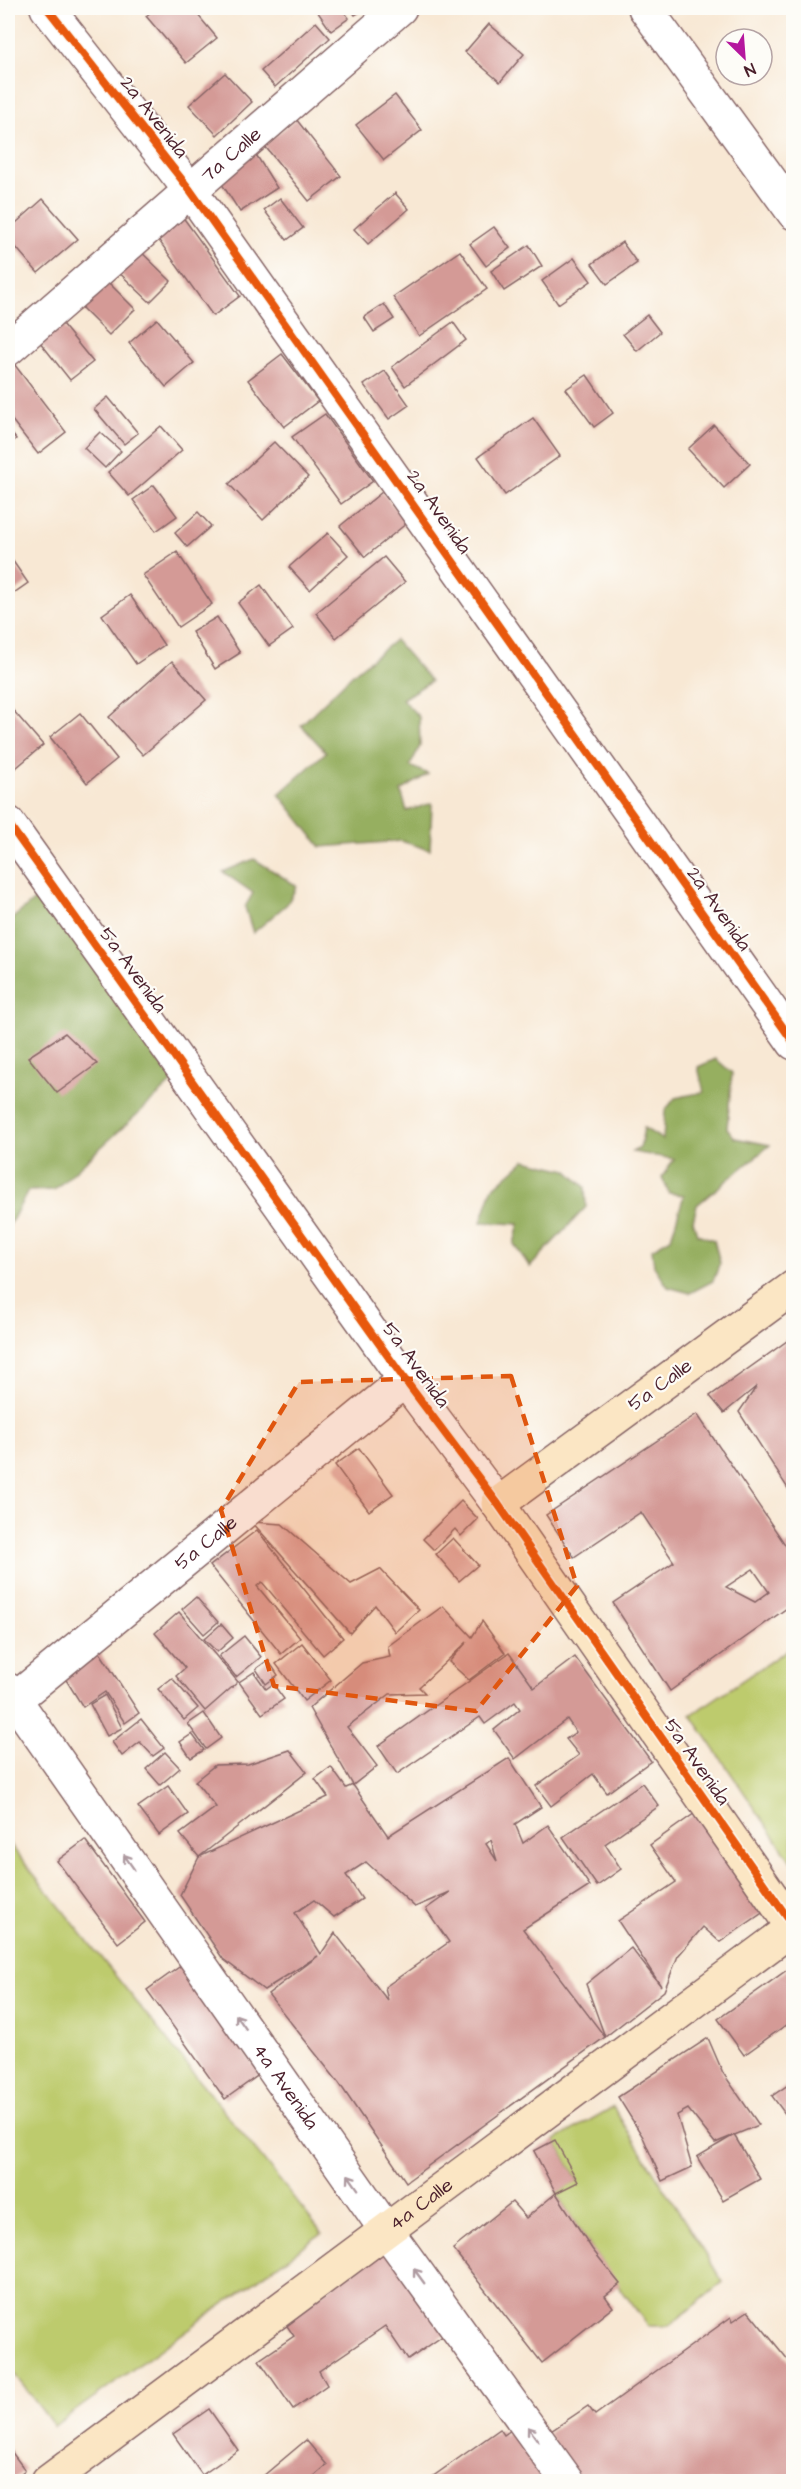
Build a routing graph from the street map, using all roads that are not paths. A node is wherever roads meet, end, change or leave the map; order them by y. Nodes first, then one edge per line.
1 (47, 8) edge
2 (399, 8) edge
3 (646, 8) edge
4 (190, 190) junction
5 (794, 213) edge
6 (8, 349) edge
7 (8, 823) edge
8 (794, 1043) edge
9 (794, 1287) edge
10 (405, 1380) junction
11 (498, 1504) junction
12 (10, 1698) edge
13 (793, 1928) edge
14 (386, 2230) junction
15 (48, 2481) edge
16 (568, 2481) edge

1 - 4 street, 2a Avenida
2 - 4 street, 7a Calle
3 - 5 street
4 - 6 street, 7a Calle
4 - 8 street, 2a Avenida
7 - 10 street, 5a Avenida
9 - 11 main road, 5a Calle
10 - 11 street, 5a Avenida
10 - 12 street, 5a Calle
11 - 13 main road, 5a Avenida
14 -> 12 street, 4a Avenida
13 - 14 main road, 4a Calle
14 - 15 main road, 4a Calle
16 -> 14 street, 4a Avenida

